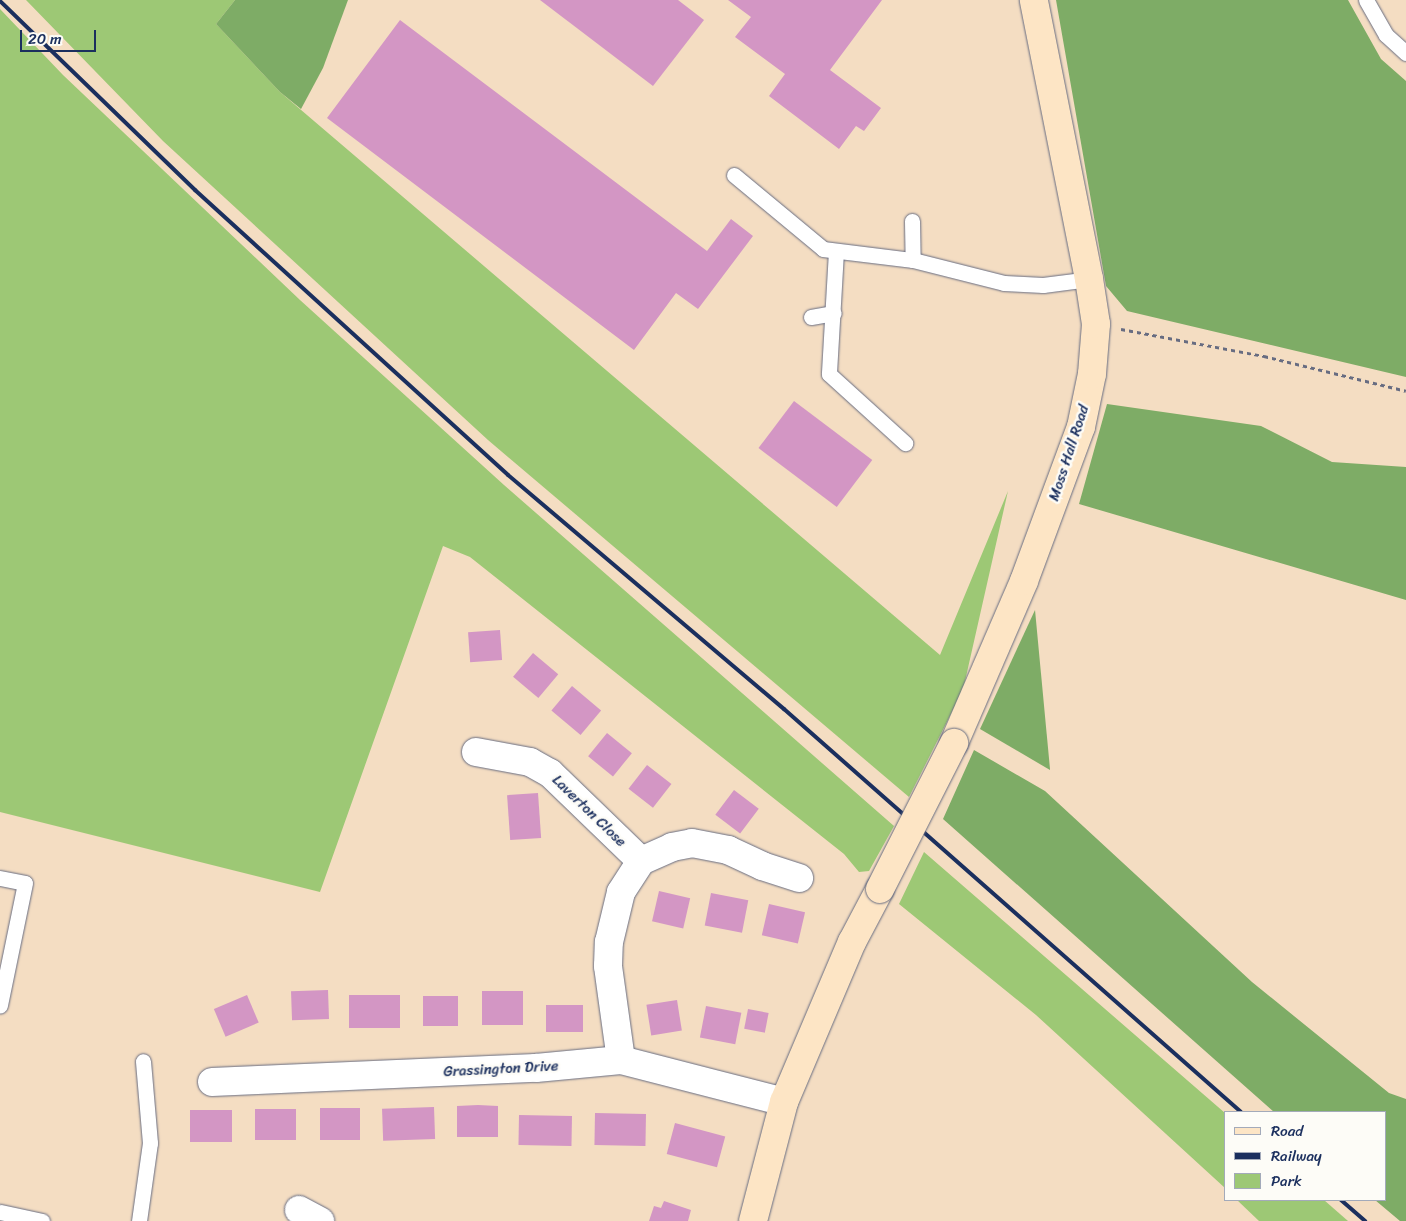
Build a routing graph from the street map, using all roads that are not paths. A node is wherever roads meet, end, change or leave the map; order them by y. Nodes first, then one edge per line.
1 (1034, 0) edge
2 (1366, 0) edge
3 (1406, 53) edge
4 (734, 175) dead end
5 (912, 221) dead end
6 (836, 251) junction
7 (913, 260) junction
8 (1089, 279) junction
9 (834, 313) junction
10 (811, 316) dead end
11 (905, 443) dead end
12 (476, 752) dead end
13 (641, 861) junction
14 (0, 878) edge
15 (799, 878) dead end
16 (0, 1005) edge
17 (621, 1060) junction
18 (143, 1061) dead end
19 (212, 1082) dead end
20 (784, 1102) junction
21 (0, 1212) edge
22 (42, 1221) edge
23 (139, 1221) edge
24 (753, 1221) edge

1 - 8 street, Moss Hall Road
2 - 3 lane
4 - 6 lane
5 - 7 lane
6 - 7 lane
6 - 9 lane
7 - 8 lane
8 - 20 street, Moss Hall Road, bridge
9 - 10 lane
9 - 11 lane
12 - 13 street, Laverton Close
13 - 15 street
13 - 17 street
14 - 16 lane
17 - 19 street, Grassington Drive
17 - 20 street, Grassington Drive
18 - 23 lane
20 - 24 street, Moss Hall Road
21 - 22 lane

